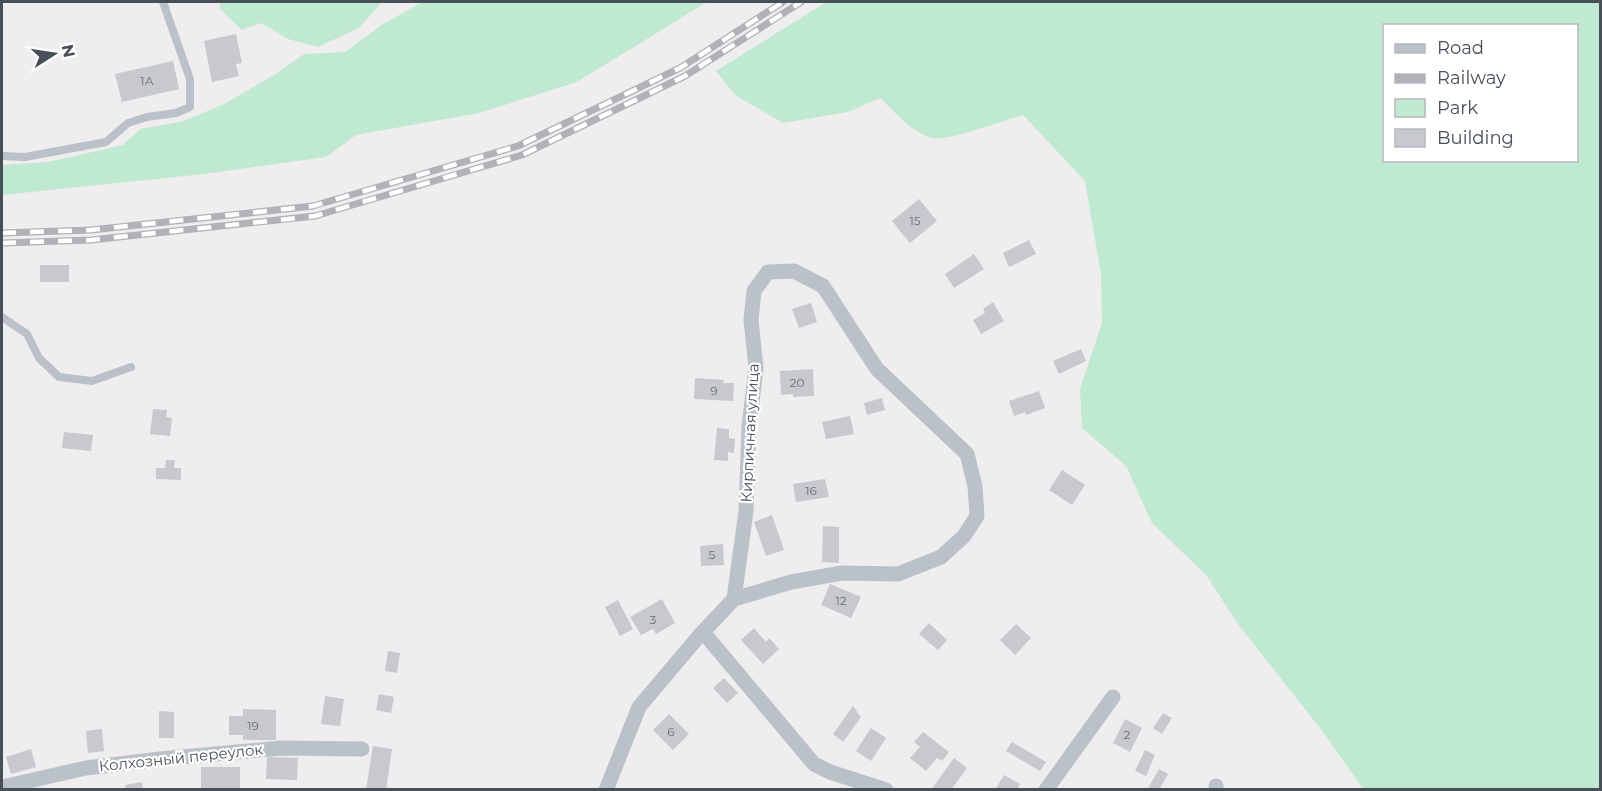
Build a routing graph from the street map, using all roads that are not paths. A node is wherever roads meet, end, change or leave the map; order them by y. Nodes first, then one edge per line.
1 (163, 2) edge
2 (2, 156) edge
3 (2, 317) edge
4 (130, 368) dead end
5 (734, 599) junction
6 (703, 632) junction
7 (1113, 697) dead end
8 (362, 749) dead end
9 (2, 787) edge
10 (606, 789) edge
11 (886, 789) edge
12 (1046, 789) edge

1 - 2 lane
3 - 4 lane
5 - 5 street, Кирпичная улица
5 - 6 street, Кирпичная улица
6 - 10 street, Кирпичная улица
6 - 11 street
7 - 12 street
8 - 9 street, Колхозный переулок

